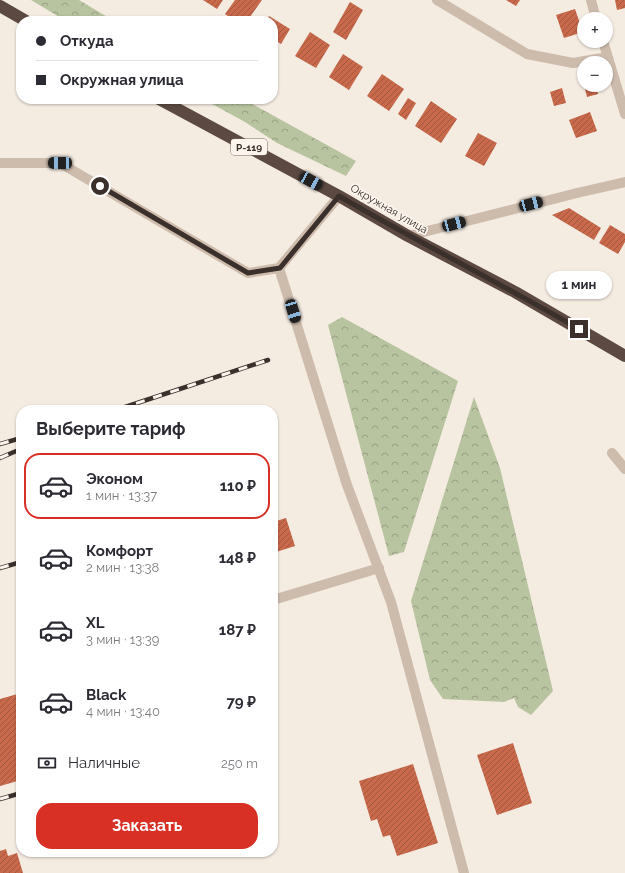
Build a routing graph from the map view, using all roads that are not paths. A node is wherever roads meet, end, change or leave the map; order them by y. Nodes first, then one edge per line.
1 (437, 0) edge
2 (591, 0) edge
3 (0, 6) edge
4 (594, 12) edge
5 (17, 16) edge
6 (605, 48) edge
7 (608, 56) edge
8 (577, 62) edge
9 (613, 73) edge
10 (168, 104) edge
11 (625, 114) edge
12 (0, 163) edge
13 (625, 182) edge
14 (339, 196) junction
15 (408, 236) junction
16 (280, 268) junction
17 (625, 356) edge
18 (612, 453) dead end
19 (625, 469) edge
20 (379, 568) junction
21 (278, 598) edge
22 (464, 873) edge

1 - 8 street
2 - 4 street
3 - 5 highway
6 - 7 street
9 - 11 street
10 - 14 highway, Окружная улица / Р-119
12 - 16 street
13 - 15 street
14 - 15 highway, Окружная улица / Р-119
14 - 16 street
15 - 17 highway, Окружная улица / Р-119
16 - 20 street
18 - 19 street
20 - 21 street
20 - 22 street

